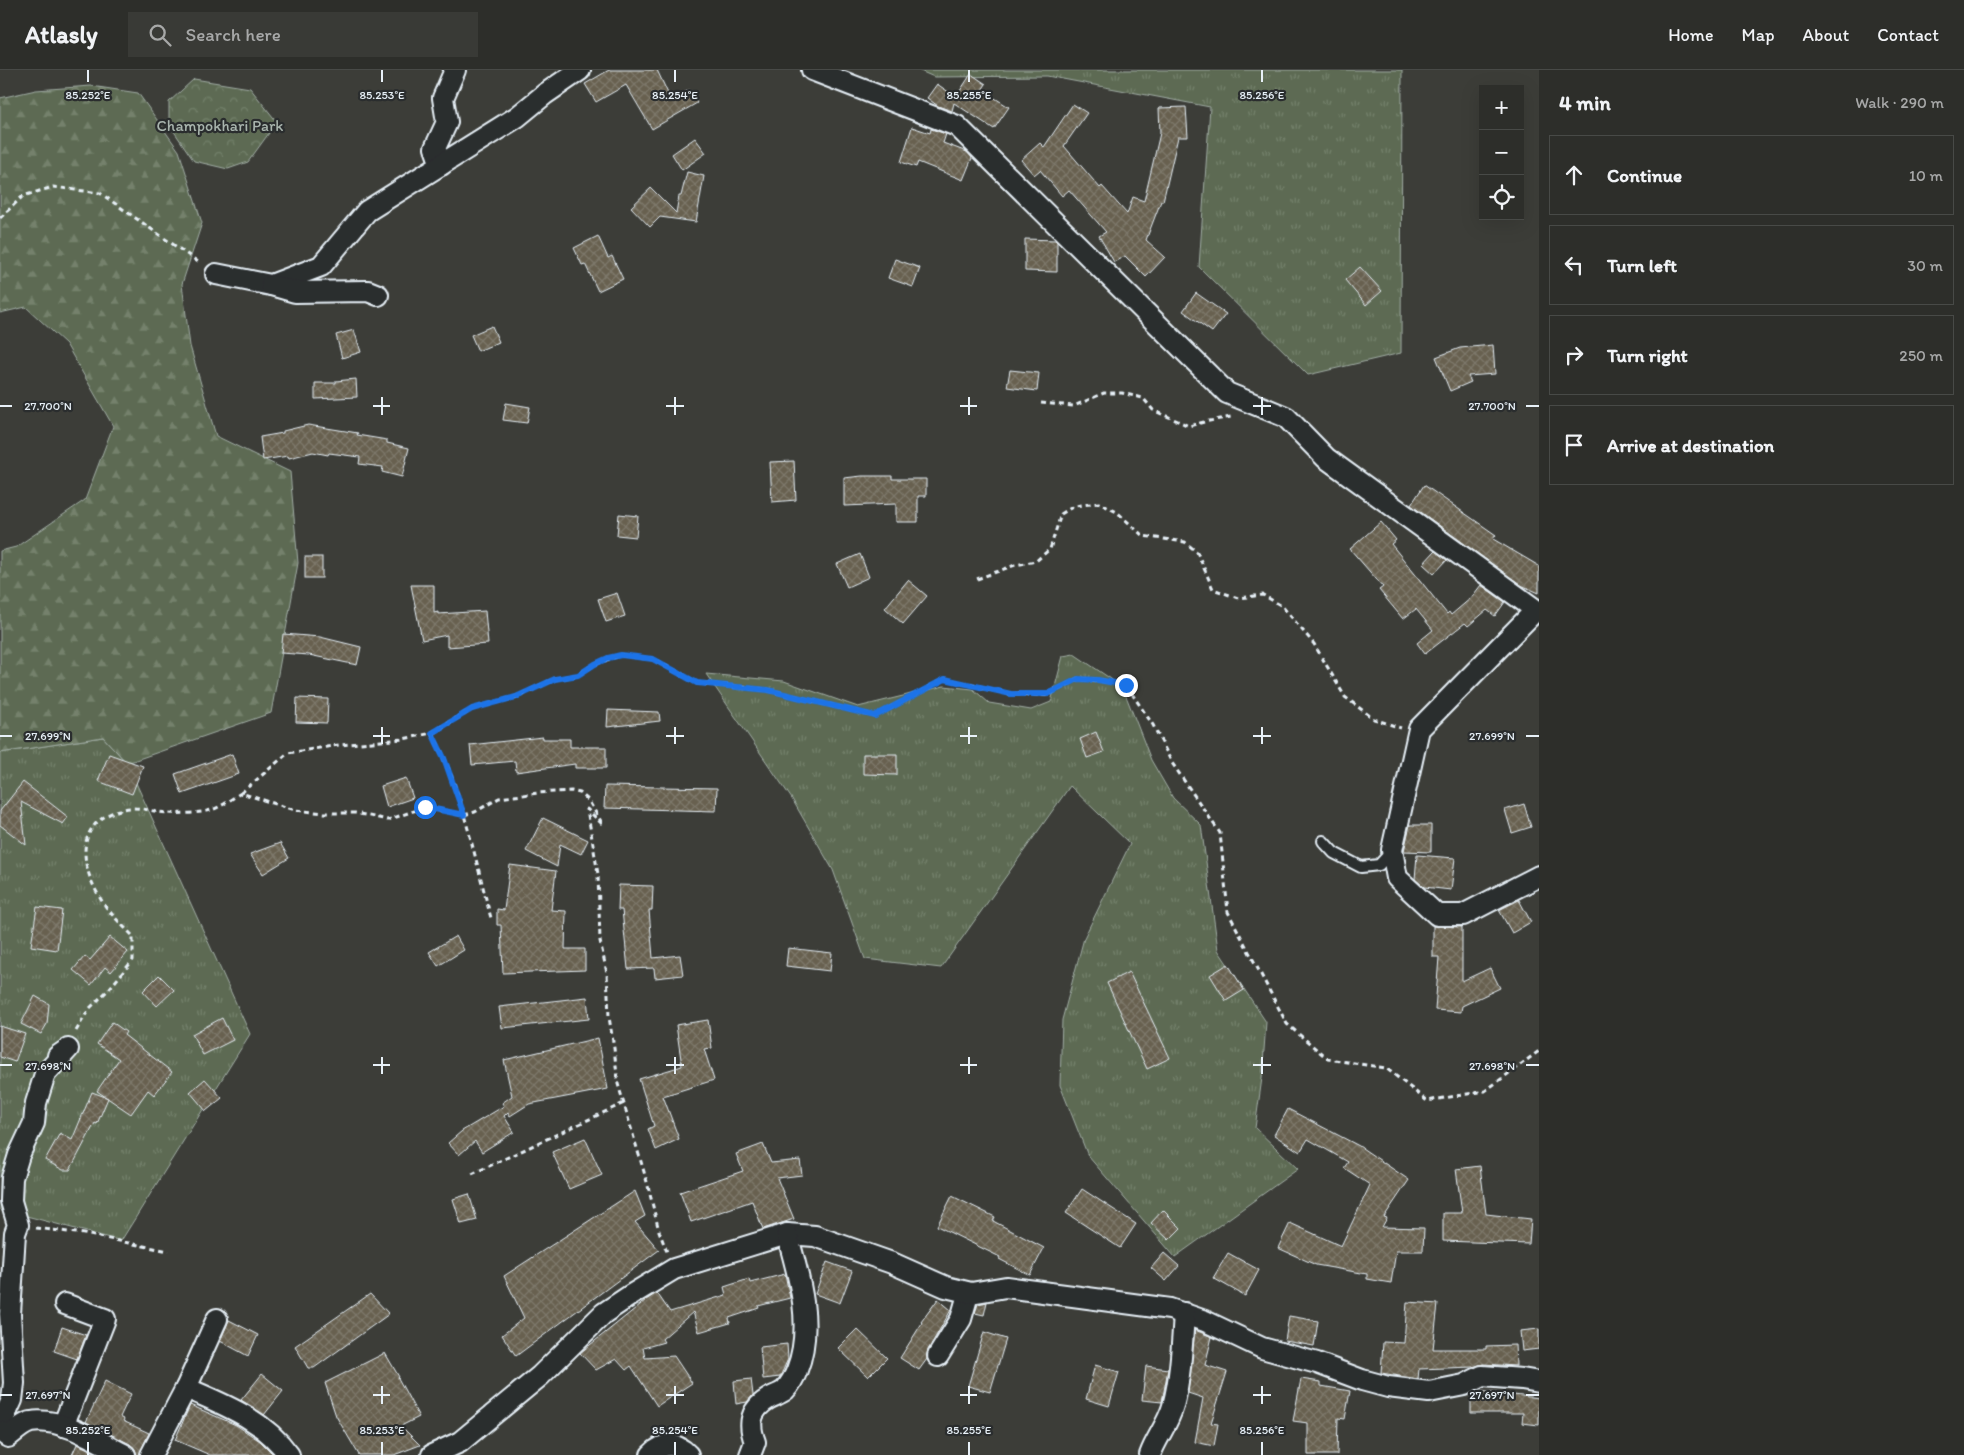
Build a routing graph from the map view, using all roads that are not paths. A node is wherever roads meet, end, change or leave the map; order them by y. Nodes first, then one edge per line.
1 (455, 70) edge
2 (580, 70) edge
3 (812, 70) edge
4 (441, 165) junction
5 (216, 274) road end
6 (271, 285) junction
7 (378, 295) dead end
8 (1323, 841) dead end
9 (1392, 850) junction
10 (1539, 876) edge
11 (58, 1056) road end
12 (787, 1234) junction
13 (971, 1293) junction
14 (65, 1304) dead end
15 (1184, 1313) junction
16 (217, 1319) dead end
17 (938, 1356) dead end
18 (1539, 1382) edge
19 (186, 1388) junction
20 (0, 1426) edge
21 (63, 1426) junction
22 (0, 1430) edge
23 (125, 1455) edge
24 (150, 1455) edge
25 (289, 1455) edge
26 (432, 1455) edge
27 (650, 1455) edge
28 (688, 1455) edge
29 (750, 1455) edge
30 (1150, 1455) edge

1 - 4 street
2 - 4 street
3 - 9 street
4 - 6 street
5 - 6 street
6 - 7 street
8 - 9 lane
9 - 10 street
11 - 20 street
12 - 13 street
12 - 26 street
12 - 29 street
13 - 15 street
13 - 17 street
14 - 21 street
15 - 18 street
15 - 30 street
16 - 19 street
19 - 24 street
19 - 25 street
21 - 22 street
21 - 23 street
27 - 28 street

